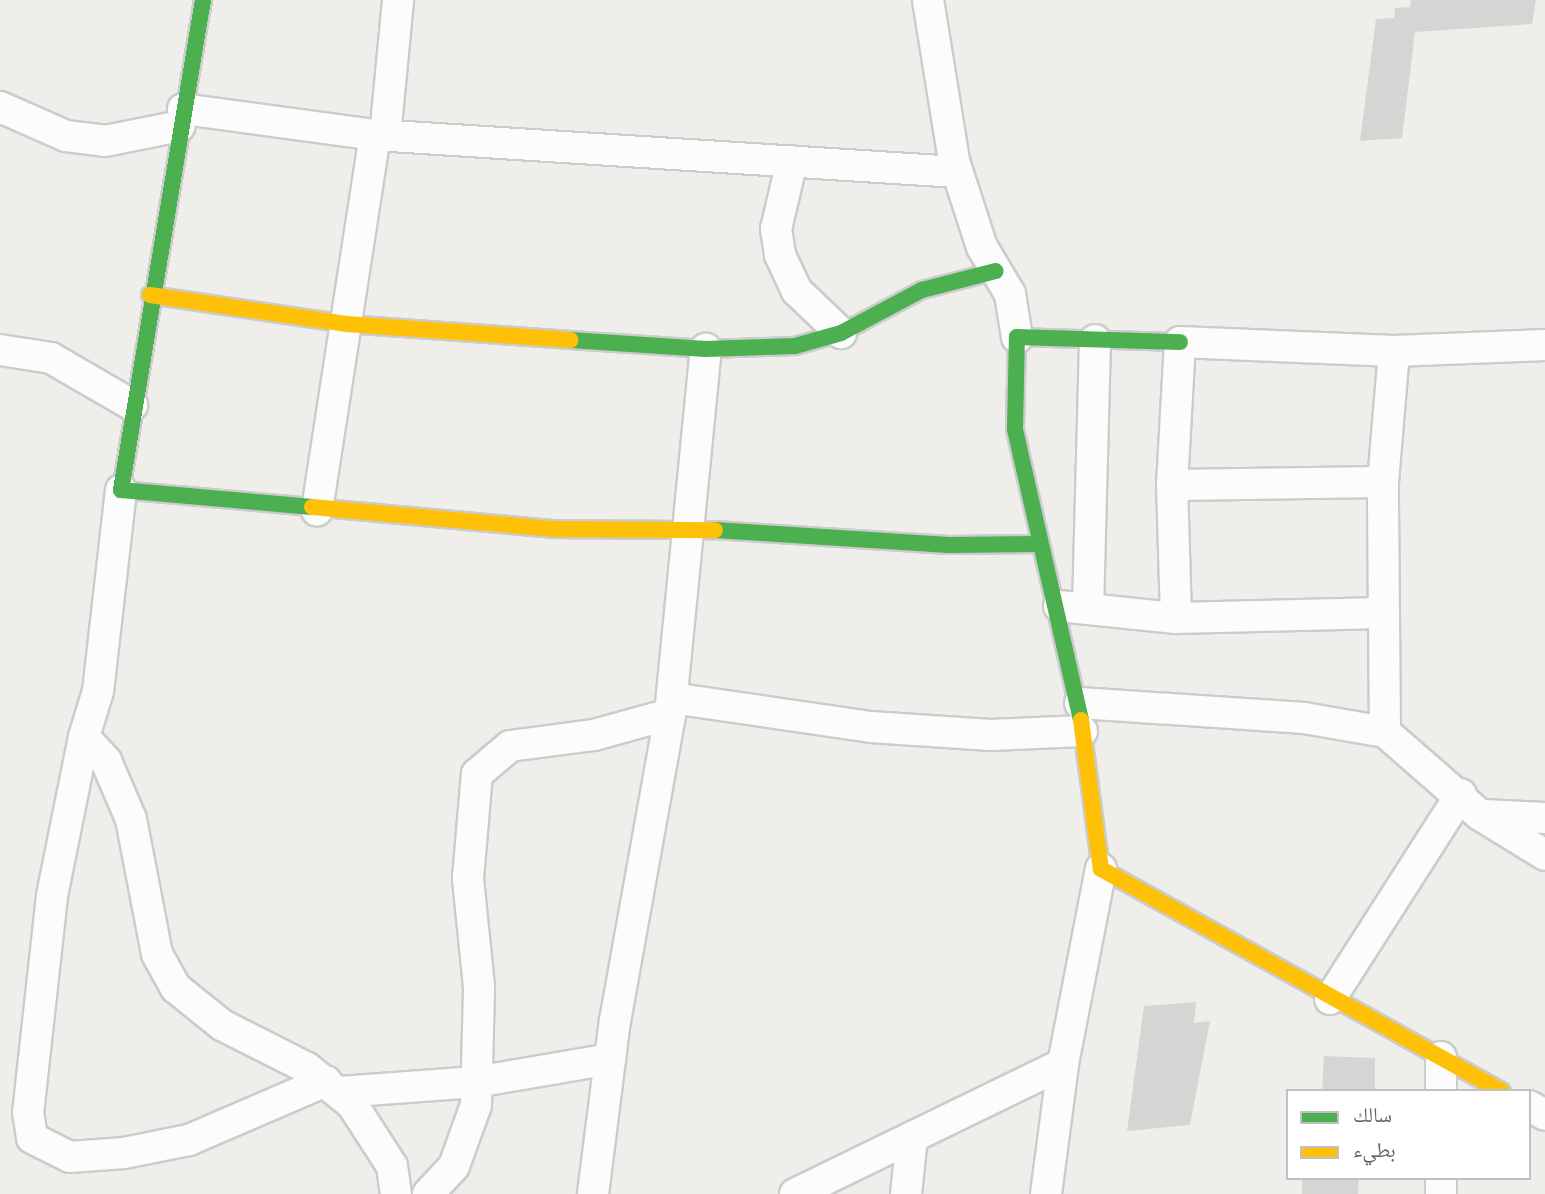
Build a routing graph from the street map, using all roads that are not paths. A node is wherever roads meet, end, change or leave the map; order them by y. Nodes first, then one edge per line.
1 (203, 0) edge
2 (398, 0) edge
3 (928, 0) edge
4 (0, 107) edge
5 (182, 117) junction
6 (380, 136) junction
7 (792, 161) junction
8 (957, 172) junction
9 (996, 271) junction
10 (150, 295) junction
11 (346, 324) junction
12 (841, 333) junction
13 (1017, 337) junction
14 (1095, 340) junction
15 (1180, 342) junction
16 (1545, 345) edge
17 (706, 349) junction
18 (0, 350) edge
19 (1394, 351) junction
20 (132, 405) junction
21 (1383, 482) junction
22 (1172, 485) junction
23 (121, 490) junction
24 (317, 511) junction
25 (690, 528) junction
26 (1037, 544) junction
27 (1074, 607) junction
28 (1382, 613) junction
29 (1176, 618) junction
30 (671, 706) junction
31 (1081, 717) junction
32 (1385, 732) junction
33 (84, 737) junction
34 (1471, 805) junction
35 (1545, 818) edge
36 (1545, 855) edge
37 (1101, 869) junction
38 (1330, 999) junction
39 (1441, 1057) junction
40 (610, 1059) junction
41 (1063, 1064) junction
42 (476, 1082) junction
43 (333, 1087) junction
44 (1441, 1089) edge
45 (1498, 1089) edge
46 (912, 1137) junction
47 (396, 1194) edge
48 (428, 1194) edge
49 (593, 1194) edge
50 (795, 1194) edge
51 (906, 1194) edge
52 (1046, 1194) edge

1 - 5 street
2 - 6 street
3 - 8 street
4 - 5 street
5 - 6 street
5 - 10 street
6 - 7 street
6 - 11 street
7 - 8 street
7 - 12 street
8 - 9 street
9 - 12 street
9 - 13 street
10 - 11 street
10 - 20 street
11 - 17 street
11 - 24 street
12 - 17 street
13 - 14 street
13 - 26 street
14 - 15 street
14 - 27 street
15 - 19 street
15 - 22 street
16 - 19 street
17 - 25 street
18 - 20 street
19 - 21 street
20 - 23 street
21 - 22 street
21 - 28 street
22 - 29 street
23 - 24 street
23 - 33 street
24 - 25 street
25 - 26 street
25 - 30 street
26 - 27 street
27 - 29 street
27 - 31 street
28 - 29 street
28 - 32 street
30 - 31 street
30 - 40 street
30 - 42 street
31 - 32 street
31 - 37 street
32 - 34 street
33 - 43 street
33 - 43 street
34 - 35 street
34 - 36 street
34 - 38 street
37 - 38 street
37 - 41 street
38 - 39 street
39 - 44 street
39 - 45 street
40 - 42 street
40 - 49 street
41 - 46 street
41 - 52 street
42 - 43 street
42 - 48 street
43 - 47 street
46 - 50 street
46 - 51 street

